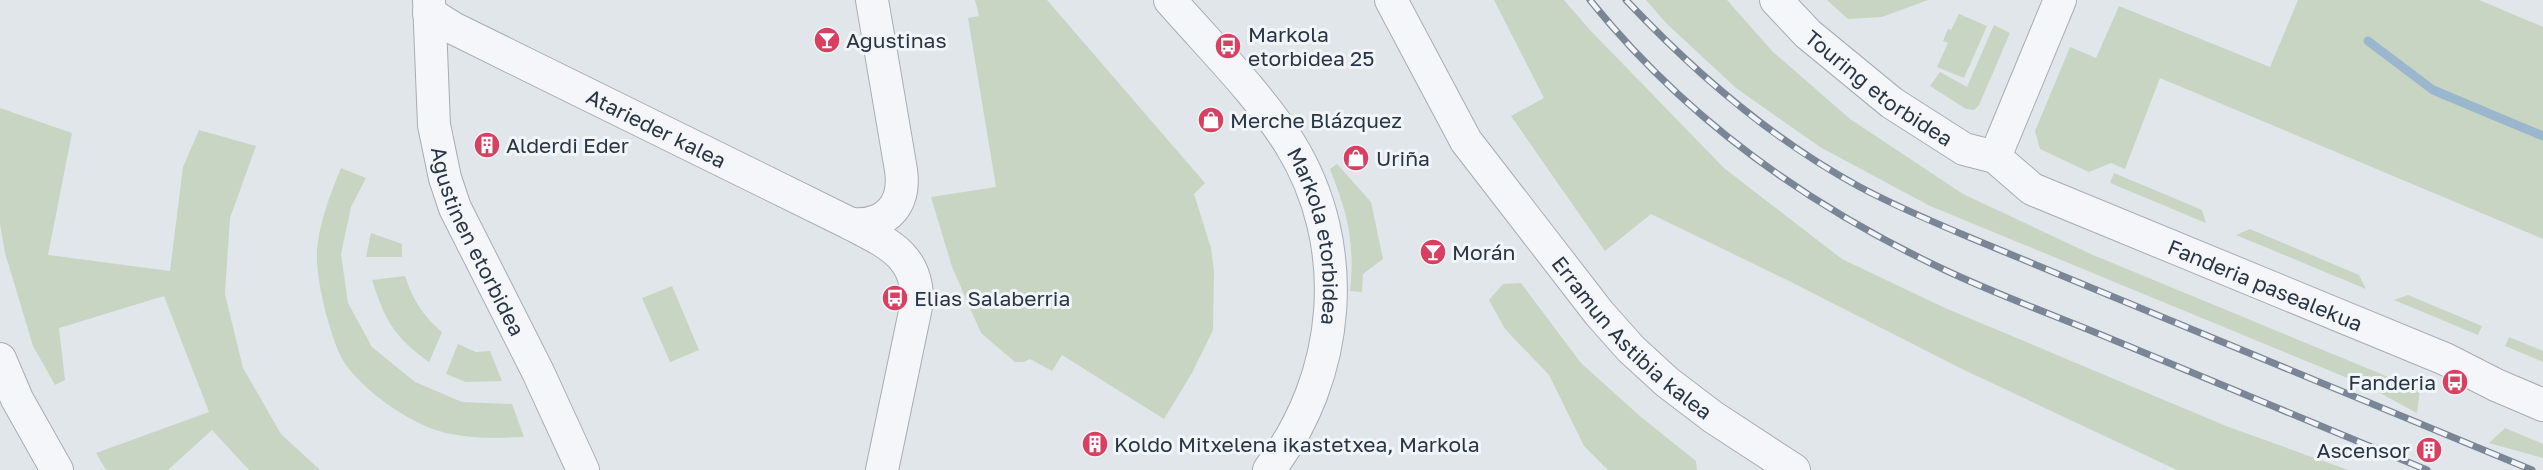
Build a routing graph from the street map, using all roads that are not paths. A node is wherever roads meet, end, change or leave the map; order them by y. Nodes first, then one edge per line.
1 (872, 0) edge
2 (1170, 0) edge
3 (1392, 0) edge
4 (1776, 0) edge
5 (2060, 0) edge
6 (429, 6) edge
7 (1995, 157) junction
8 (851, 224) junction
9 (0, 359) edge
10 (2543, 405) edge
11 (57, 470) edge
12 (583, 470) edge
13 (882, 470) edge
14 (1269, 470) edge
15 (1794, 470) edge

1 - 8 street
2 - 14 street, Markola etorbidea
3 - 15 street, Erramun Astibia kalea
4 - 7 street, Touring etorbidea
5 - 7 street
6 - 8 street, Atarieder kalea
6 - 12 street, Agustinen etorbidea
7 - 10 street, Fanderia pasealekua
8 - 13 street, Atarieder kalea
9 - 11 street

